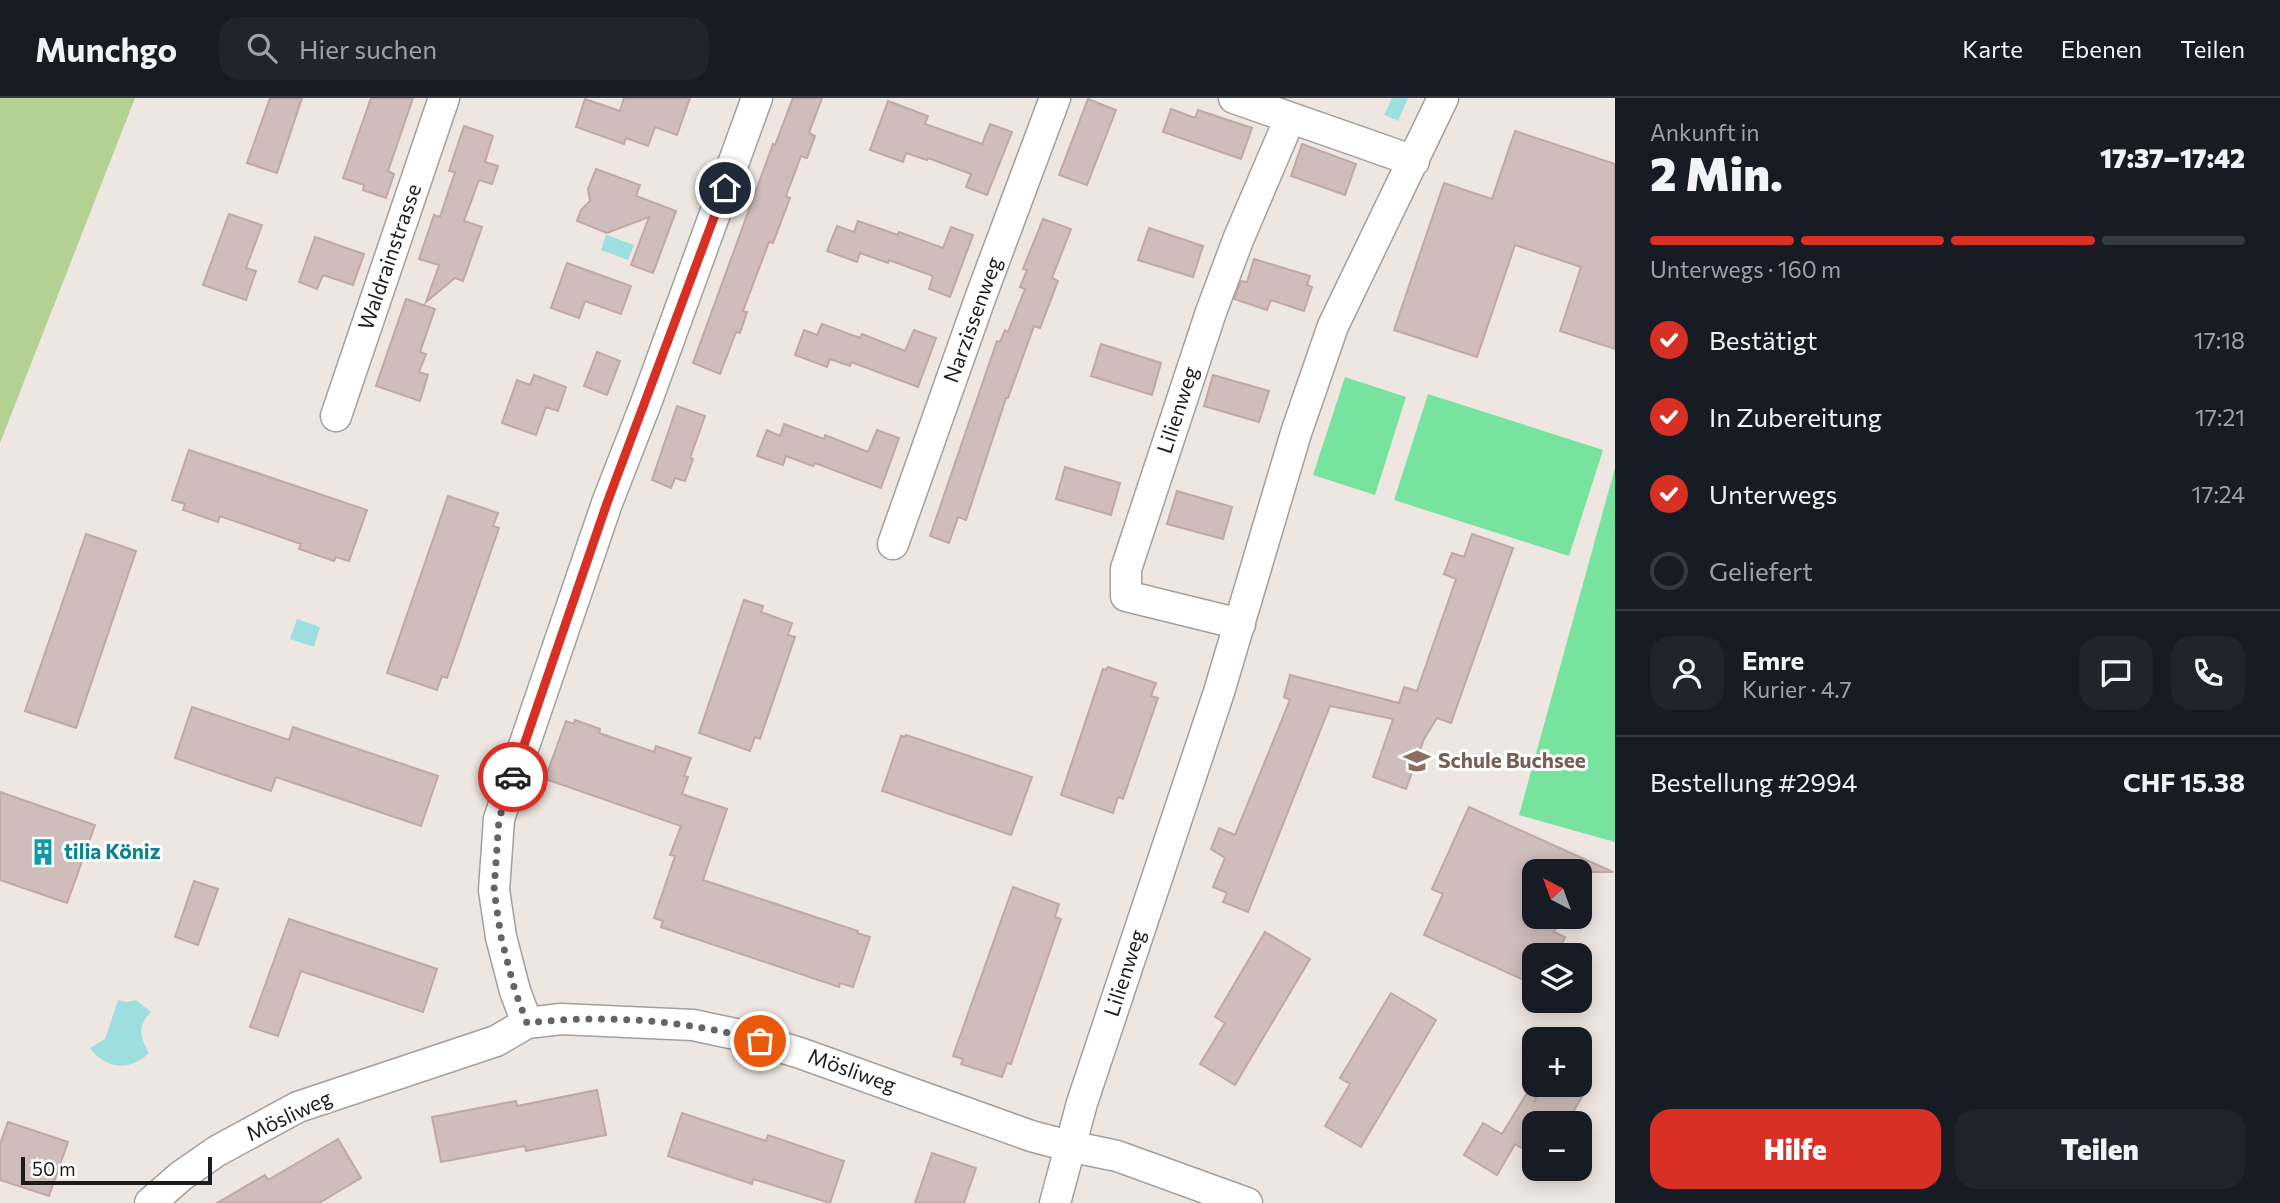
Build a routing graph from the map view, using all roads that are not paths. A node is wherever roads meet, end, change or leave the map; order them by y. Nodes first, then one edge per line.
1 (444, 98) edge
2 (757, 98) edge
3 (1055, 98) edge
4 (1234, 98) edge
5 (1443, 98) edge
6 (1290, 118) junction
7 (1414, 161) junction
8 (336, 416) dead end
9 (894, 544) dead end
10 (1240, 624) junction
11 (527, 1023) junction
12 (1069, 1146) junction
13 (150, 1203) edge
14 (1055, 1203) edge
15 (1247, 1203) edge

1 - 8 street, Waldrainstrasse
2 - 11 street
3 - 9 street, Narzissenweg
4 - 6 street
5 - 7 street, Lilienweg
6 - 7 street
6 - 10 street, Lilienweg
7 - 10 street, Lilienweg
10 - 12 street, Lilienweg
11 - 12 street, Mösliweg
11 - 13 street, Mösliweg
12 - 14 street, Lilienweg
12 - 15 street, Mösliweg

